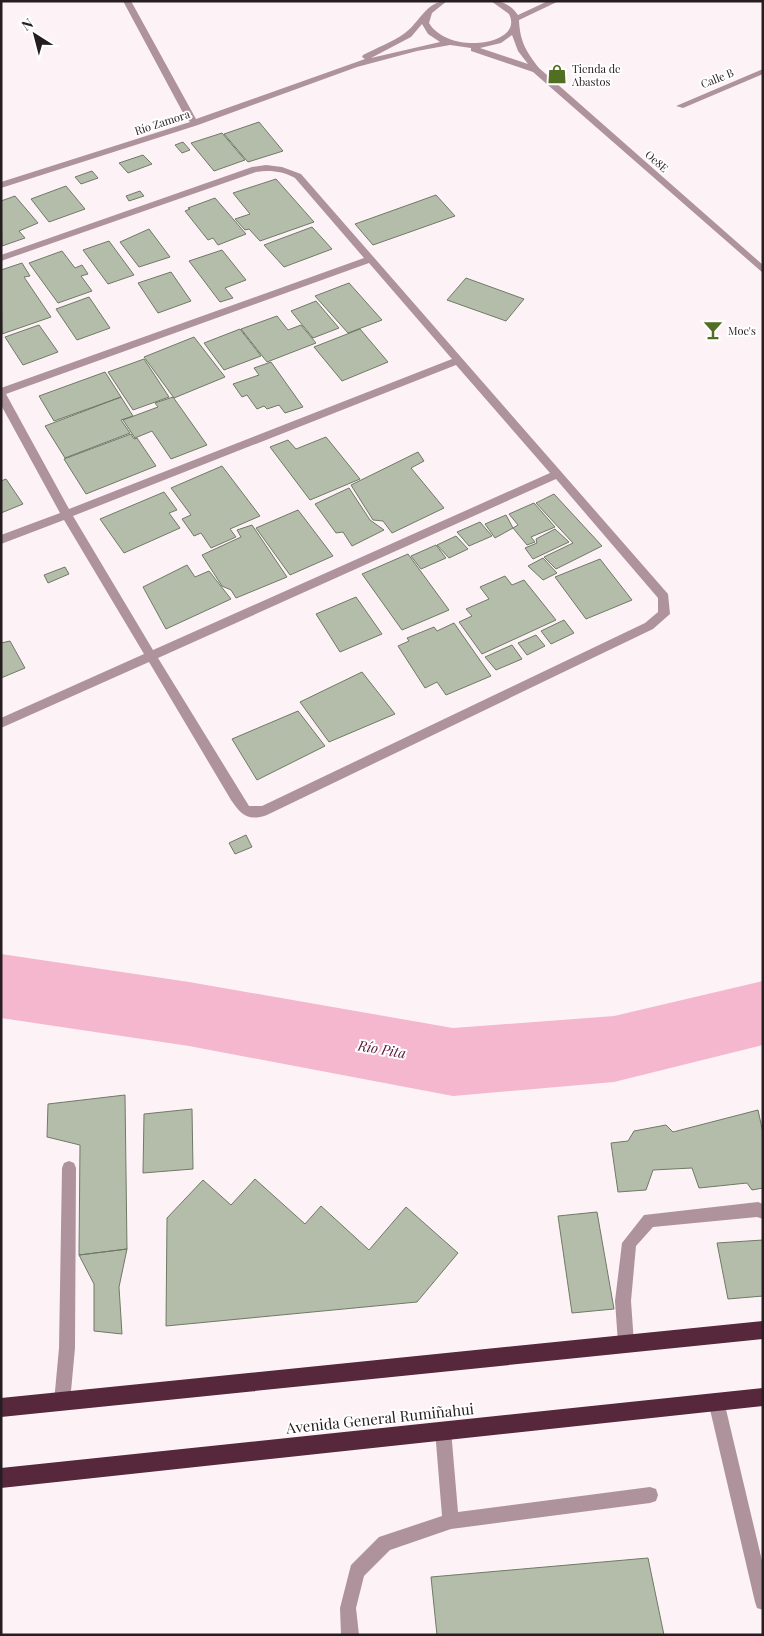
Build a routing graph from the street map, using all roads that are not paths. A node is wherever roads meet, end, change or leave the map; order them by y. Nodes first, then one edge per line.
1 (127, 1) edge
2 (443, 1) edge
3 (495, 1) edge
4 (555, 1) edge
5 (425, 16) junction
6 (516, 19) junction
7 (514, 30) junction
8 (448, 43) junction
9 (463, 46) junction
10 (536, 70) junction
11 (763, 71) edge
12 (328, 75) junction
13 (680, 106) dead end
14 (195, 123) junction
15 (1, 185) edge
16 (1, 258) edge
17 (371, 259) junction
18 (763, 270) edge
19 (459, 360) junction
20 (1, 393) edge
21 (558, 474) junction
22 (66, 514) junction
23 (1, 540) edge
24 (153, 656) junction
25 (1, 723) edge
26 (69, 1168) dead end
27 (763, 1212) edge
28 (763, 1330) edge
29 (626, 1343) junction
30 (763, 1396) edge
31 (716, 1401) junction
32 (62, 1402) junction
33 (1, 1408) edge
34 (444, 1430) junction
35 (1, 1478) edge
36 (650, 1495) dead end
37 (451, 1521) junction
38 (763, 1602) edge
39 (350, 1635) edge

1 - 14 street
2 - 5 street, Río Zamora
3 - 6 street
4 - 6 street
5 - 8 street
5 - 12 street, Río Zamora
6 - 7 street
7 - 9 street
7 - 10 street, Oe8E
8 - 9 street
8 - 12 street, Río Zamora
9 - 10 street, Oe8E
10 - 18 street, Oe8E
11 - 13 street, Calle B
12 - 14 street, Río Zamora
14 - 15 street, Río Zamora
16 - 17 street
17 - 19 street
17 - 20 street
19 - 21 street
19 - 22 street
20 - 22 street
21 - 24 street
21 - 24 street
22 - 23 street
22 - 24 street
24 - 25 street
26 - 32 street
27 - 29 street
28 - 29 highway
29 - 32 highway
30 - 31 highway, Avenida General Rumiñahui
31 - 34 highway, Avenida General Rumiñahui
31 - 38 street
32 - 33 highway
34 - 35 highway, Avenida General Rumiñahui
34 - 37 street
36 - 37 street
37 - 39 street

